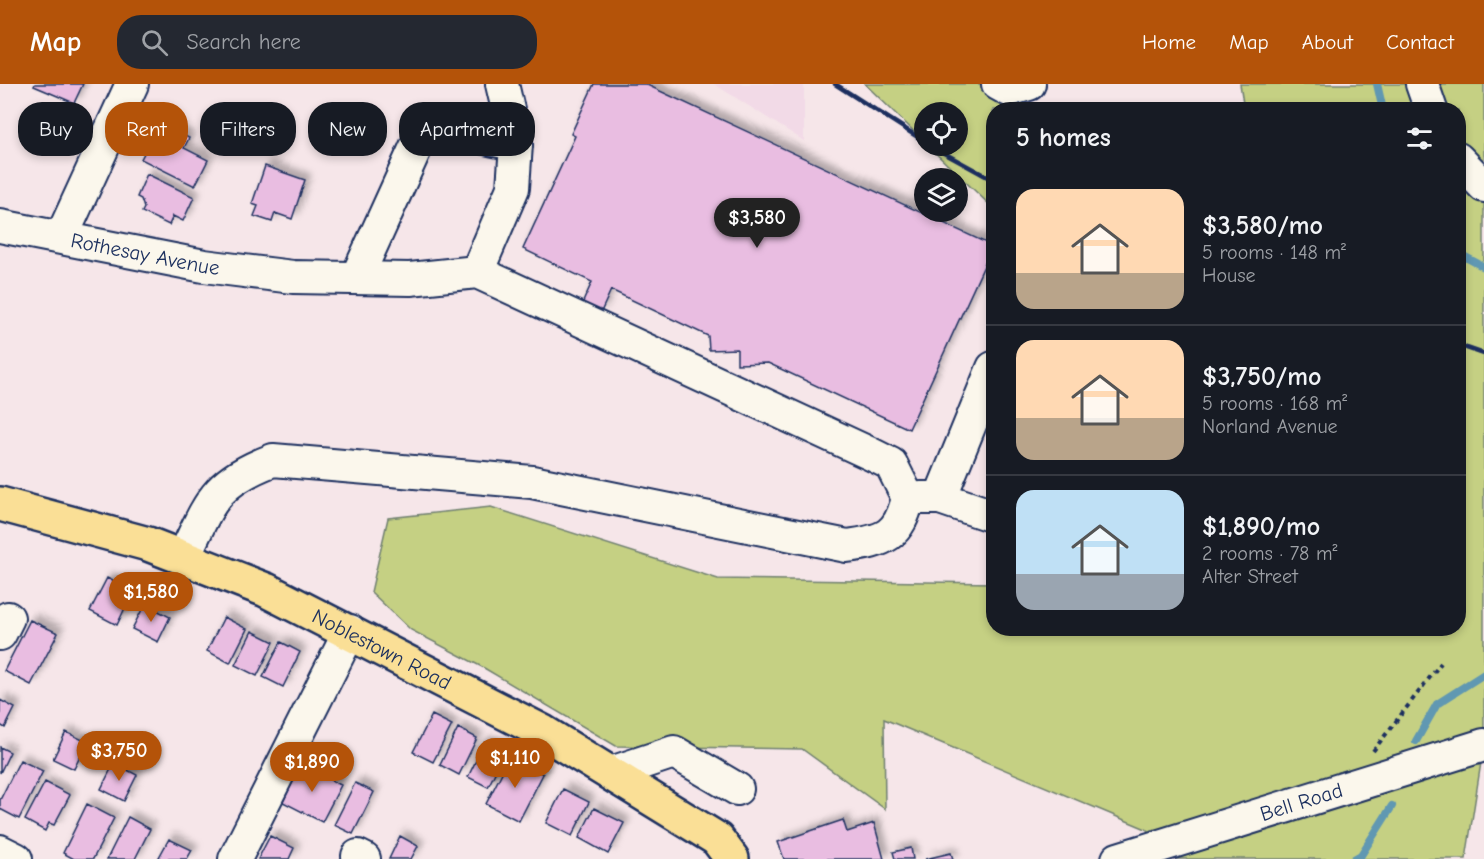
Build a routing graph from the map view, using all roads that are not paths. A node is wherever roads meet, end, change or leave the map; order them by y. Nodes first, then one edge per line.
1 (132, 84) edge
2 (502, 84) edge
3 (998, 84) edge
4 (1029, 84) edge
5 (1422, 84) edge
6 (506, 102) edge
7 (1428, 102) edge
8 (412, 156) edge
9 (515, 156) edge
10 (1466, 167) edge
11 (1484, 186) edge
12 (0, 226) edge
13 (62, 236) junction
14 (477, 272) junction
15 (357, 277) junction
16 (986, 385) edge
17 (908, 498) junction
18 (940, 498) junction
19 (0, 504) edge
20 (986, 514) edge
21 (184, 556) junction
22 (350, 632) junction
23 (1484, 745) edge
24 (611, 774) junction
25 (736, 789) dead end
26 (0, 851) edge
27 (16, 859) edge
28 (235, 859) edge
29 (732, 859) edge
30 (1118, 859) edge

1 - 13 street
2 - 6 street
3 - 4 street
5 - 7 street
8 - 15 street
9 - 14 street
10 - 11 street
12 - 13 street, Rothesay Avenue
13 - 15 street, Rothesay Avenue
14 - 15 street, Rothesay Avenue
14 - 17 street
16 - 18 street
17 - 18 street
17 - 21 street
18 - 20 street
19 - 21 main road, Noblestown Road
21 - 22 main road, Noblestown Road
22 - 24 main road, Noblestown Road
22 - 28 street
23 - 30 street, Bell Road
24 - 25 street
24 - 29 main road, Noblestown Road
26 - 27 street

